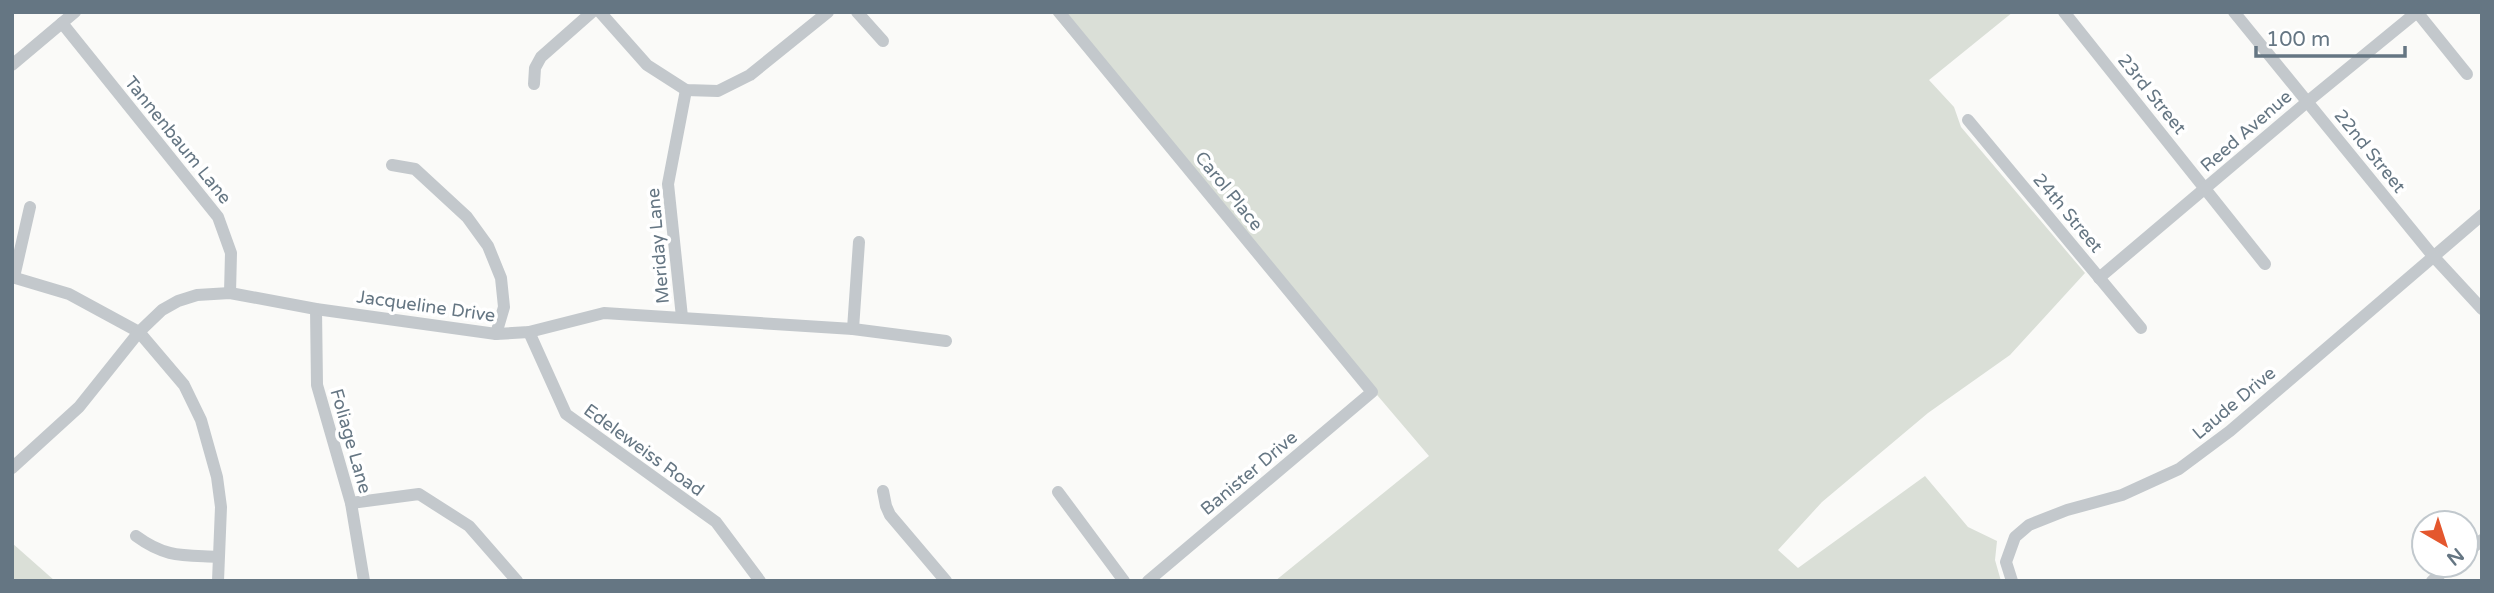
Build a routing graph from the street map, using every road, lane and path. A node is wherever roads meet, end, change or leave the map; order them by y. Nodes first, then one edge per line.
1 (75, 12) edge
2 (592, 12) edge
3 (600, 12) edge
4 (828, 12) edge
5 (857, 12) edge
6 (1059, 12) edge
7 (2064, 12) edge
8 (2234, 12) edge
9 (2417, 12) edge
10 (62, 23) junction
11 (883, 41) dead end
12 (12, 65) edge
13 (2467, 74) dead end
14 (534, 84) dead end
15 (686, 90) junction
16 (2307, 102) junction
17 (1968, 120) dead end
18 (392, 165) dead end
19 (2205, 189) junction
20 (30, 207) dead end
21 (2482, 215) edge
22 (859, 242) dead end
23 (2433, 256) junction
24 (2265, 264) dead end
25 (13, 277) edge
26 (2099, 278) junction
27 (230, 293) junction
28 (316, 309) junction
29 (2482, 309) edge
30 (682, 317) junction
31 (2141, 328) dead end
32 (853, 329) junction
33 (139, 332) junction
34 (529, 332) junction
35 (496, 334) junction
36 (946, 341) dead end
37 (1372, 393) joint
38 (12, 468) edge
39 (883, 491) dead end
40 (1058, 492) dead end
41 (351, 503) junction
42 (136, 536) dead end
43 (218, 556) junction
44 (218, 581) edge
45 (364, 581) edge
46 (517, 581) edge
47 (761, 581) edge
48 (946, 581) edge
49 (1124, 581) edge
50 (1148, 581) edge
51 (2012, 581) edge

1 - 10 street
2 - 14 street
3 - 15 street
4 - 15 street
5 - 11 street
6 - 37 street, Carol Place
7 - 19 street, 23rd Street
8 - 16 street, 22nd Street
9 - 13 street
9 - 16 street, Reed Avenue
10 - 12 street
10 - 27 street, Tannenbaum Lane
15 - 30 street, Meriday Lane
16 - 19 street, Reed Avenue
16 - 23 street, 22nd Street
17 - 26 street, 24th Street
18 - 35 street
19 - 24 street, 23rd Street
19 - 26 street, Reed Avenue
20 - 25 street
21 - 23 street, Laude Drive
22 - 32 street
23 - 29 street, 22nd Street
23 - 51 street, Laude Drive
25 - 33 street
26 - 31 street, 24th Street
27 - 28 street, Jacqueline Drive
27 - 33 street, Jacqueline Drive
28 - 35 street, Jacqueline Drive
28 - 41 street, Foliage Lane
30 - 32 street, Jacqueline Drive
30 - 34 street, Jacqueline Drive
32 - 36 street, Jacqueline Drive
33 - 38 street, Jacqueline Drive
33 - 43 street
34 - 35 street, Jacqueline Drive
34 - 47 street, Edeleweiss Road
37 - 50 street, Banister Drive
39 - 48 street
40 - 49 street
41 - 45 street, Foliage Lane
41 - 46 street
42 - 43 street
43 - 44 street

